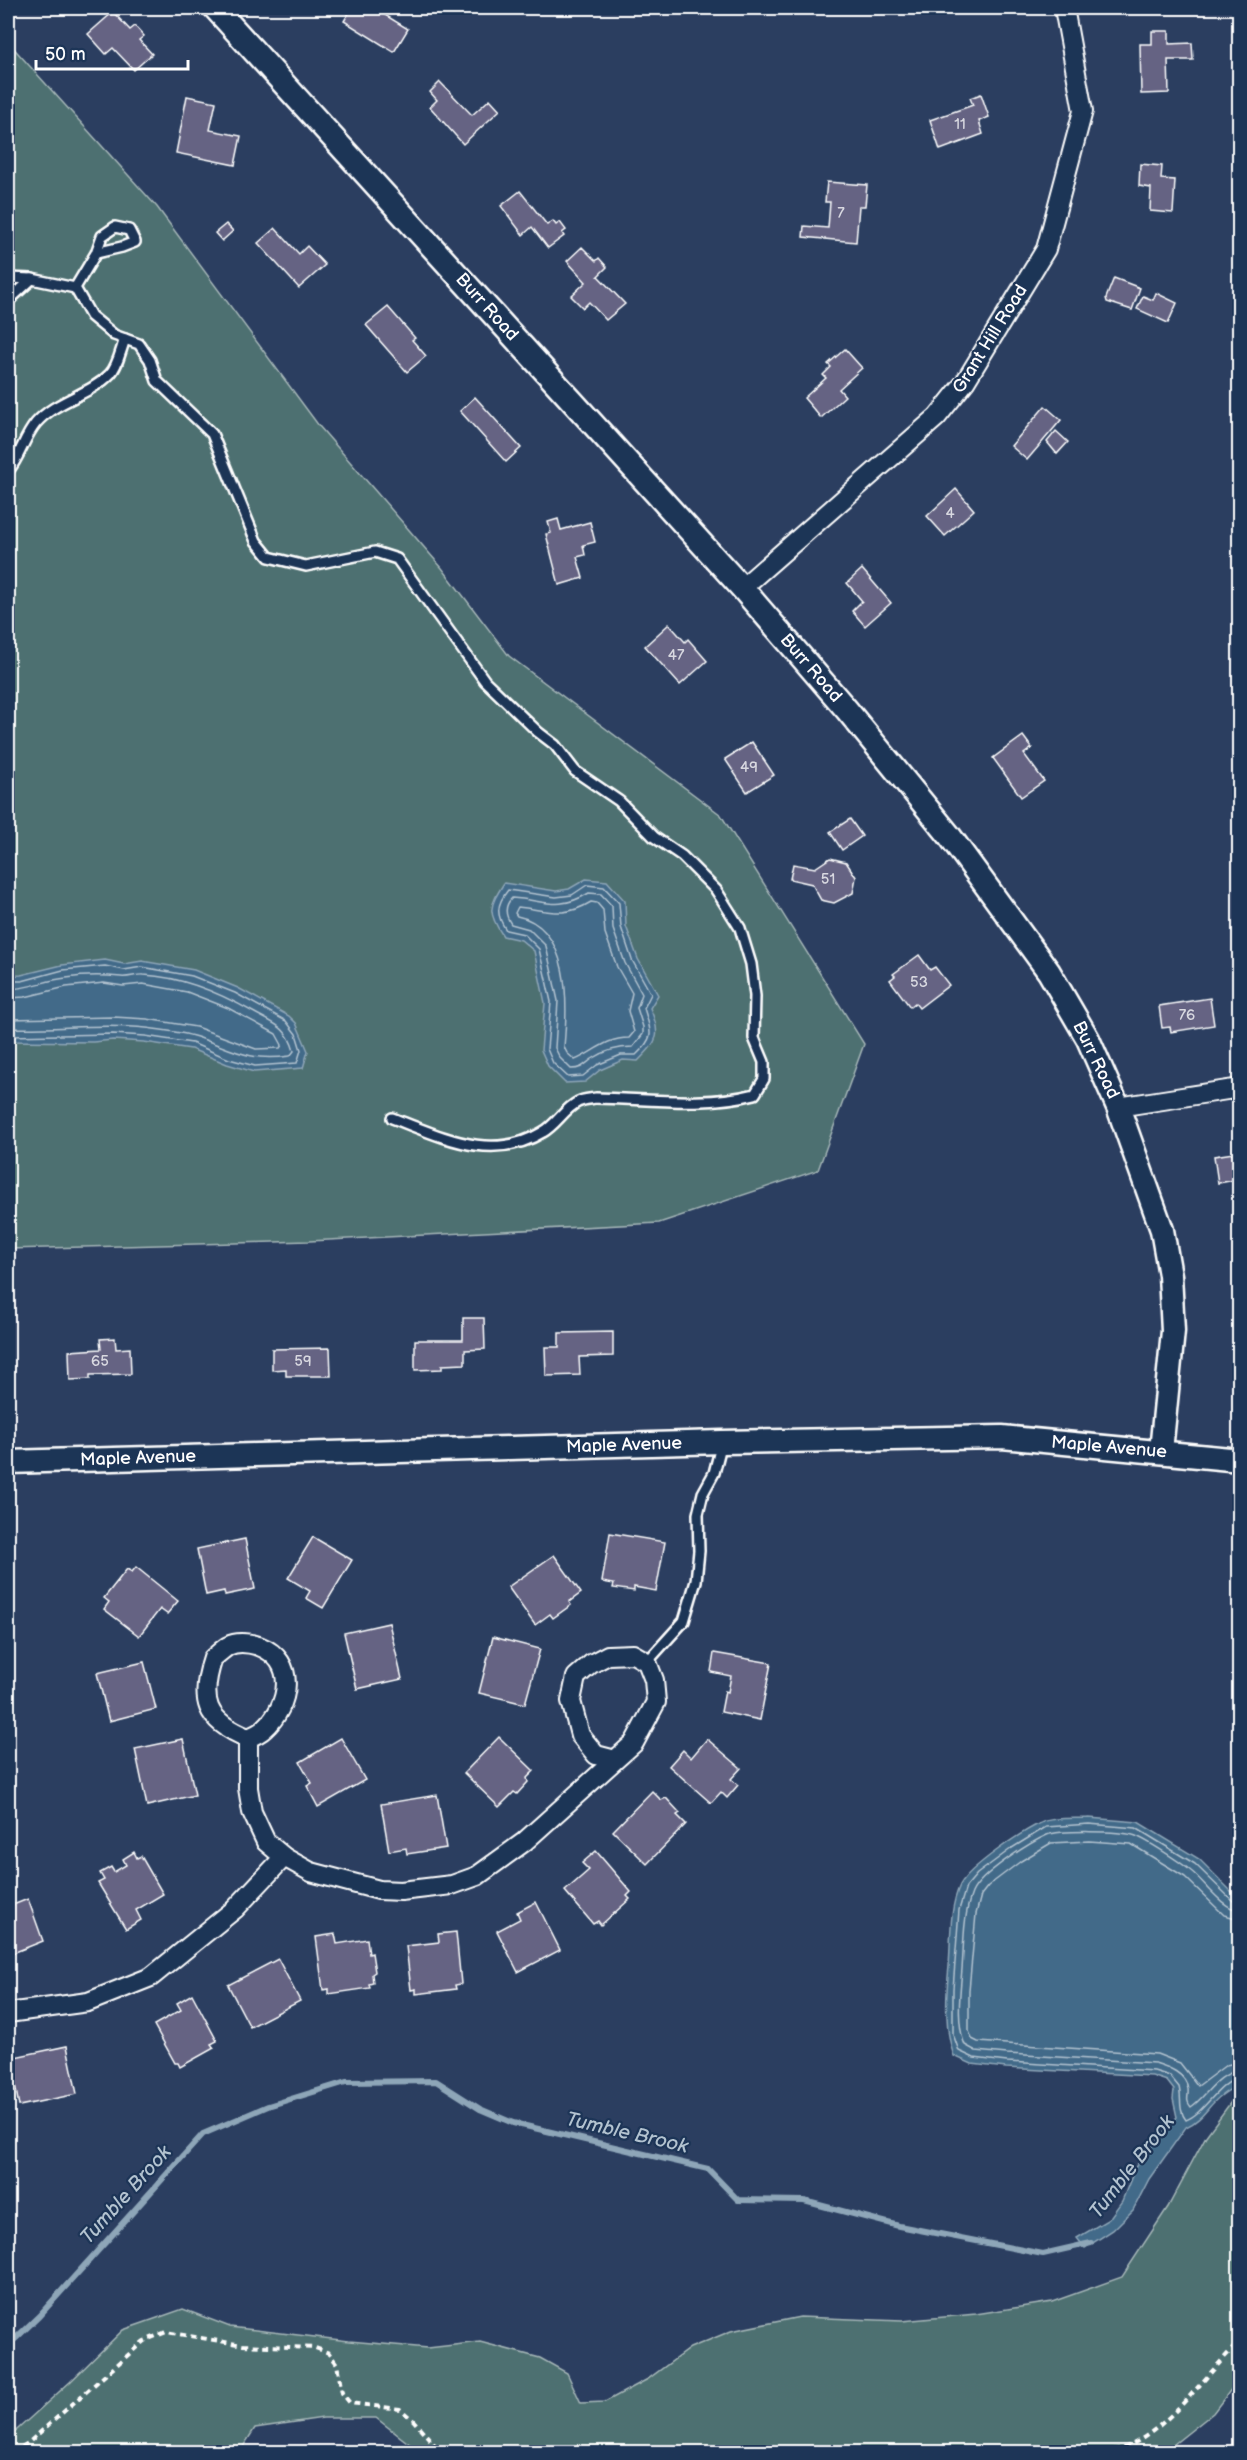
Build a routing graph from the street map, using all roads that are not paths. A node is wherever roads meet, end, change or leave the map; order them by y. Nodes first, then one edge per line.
1 (215, 8) edge
2 (1064, 8) edge
3 (96, 252) dead end
4 (8, 278) edge
5 (33, 279) junction
6 (75, 288) junction
7 (8, 301) edge
8 (125, 339) junction
9 (8, 471) edge
10 (742, 588) junction
11 (1239, 1088) edge
12 (1118, 1107) junction
13 (392, 1118) dead end
14 (722, 1442) junction
15 (1161, 1451) junction
16 (1239, 1460) edge
17 (8, 1462) edge
18 (647, 1662) junction
19 (248, 1738) junction
20 (615, 1760) junction
21 (284, 1857) junction
22 (8, 2013) edge

1 - 10 street, Burr Road
2 - 10 street, Grant Hill Road
3 - 6 lane
4 - 5 lane
5 - 6 lane
5 - 7 lane
6 - 8 lane
8 - 9 lane
8 - 13 lane
10 - 12 street, Burr Road
11 - 12 street
12 - 15 street, Burr Road
14 - 15 street, Maple Avenue
14 - 17 street, Maple Avenue
14 - 18 lane
15 - 16 street, Maple Avenue
18 - 20 street
18 - 20 street
19 - 19 street
19 - 21 street
20 - 21 street
21 - 22 street

